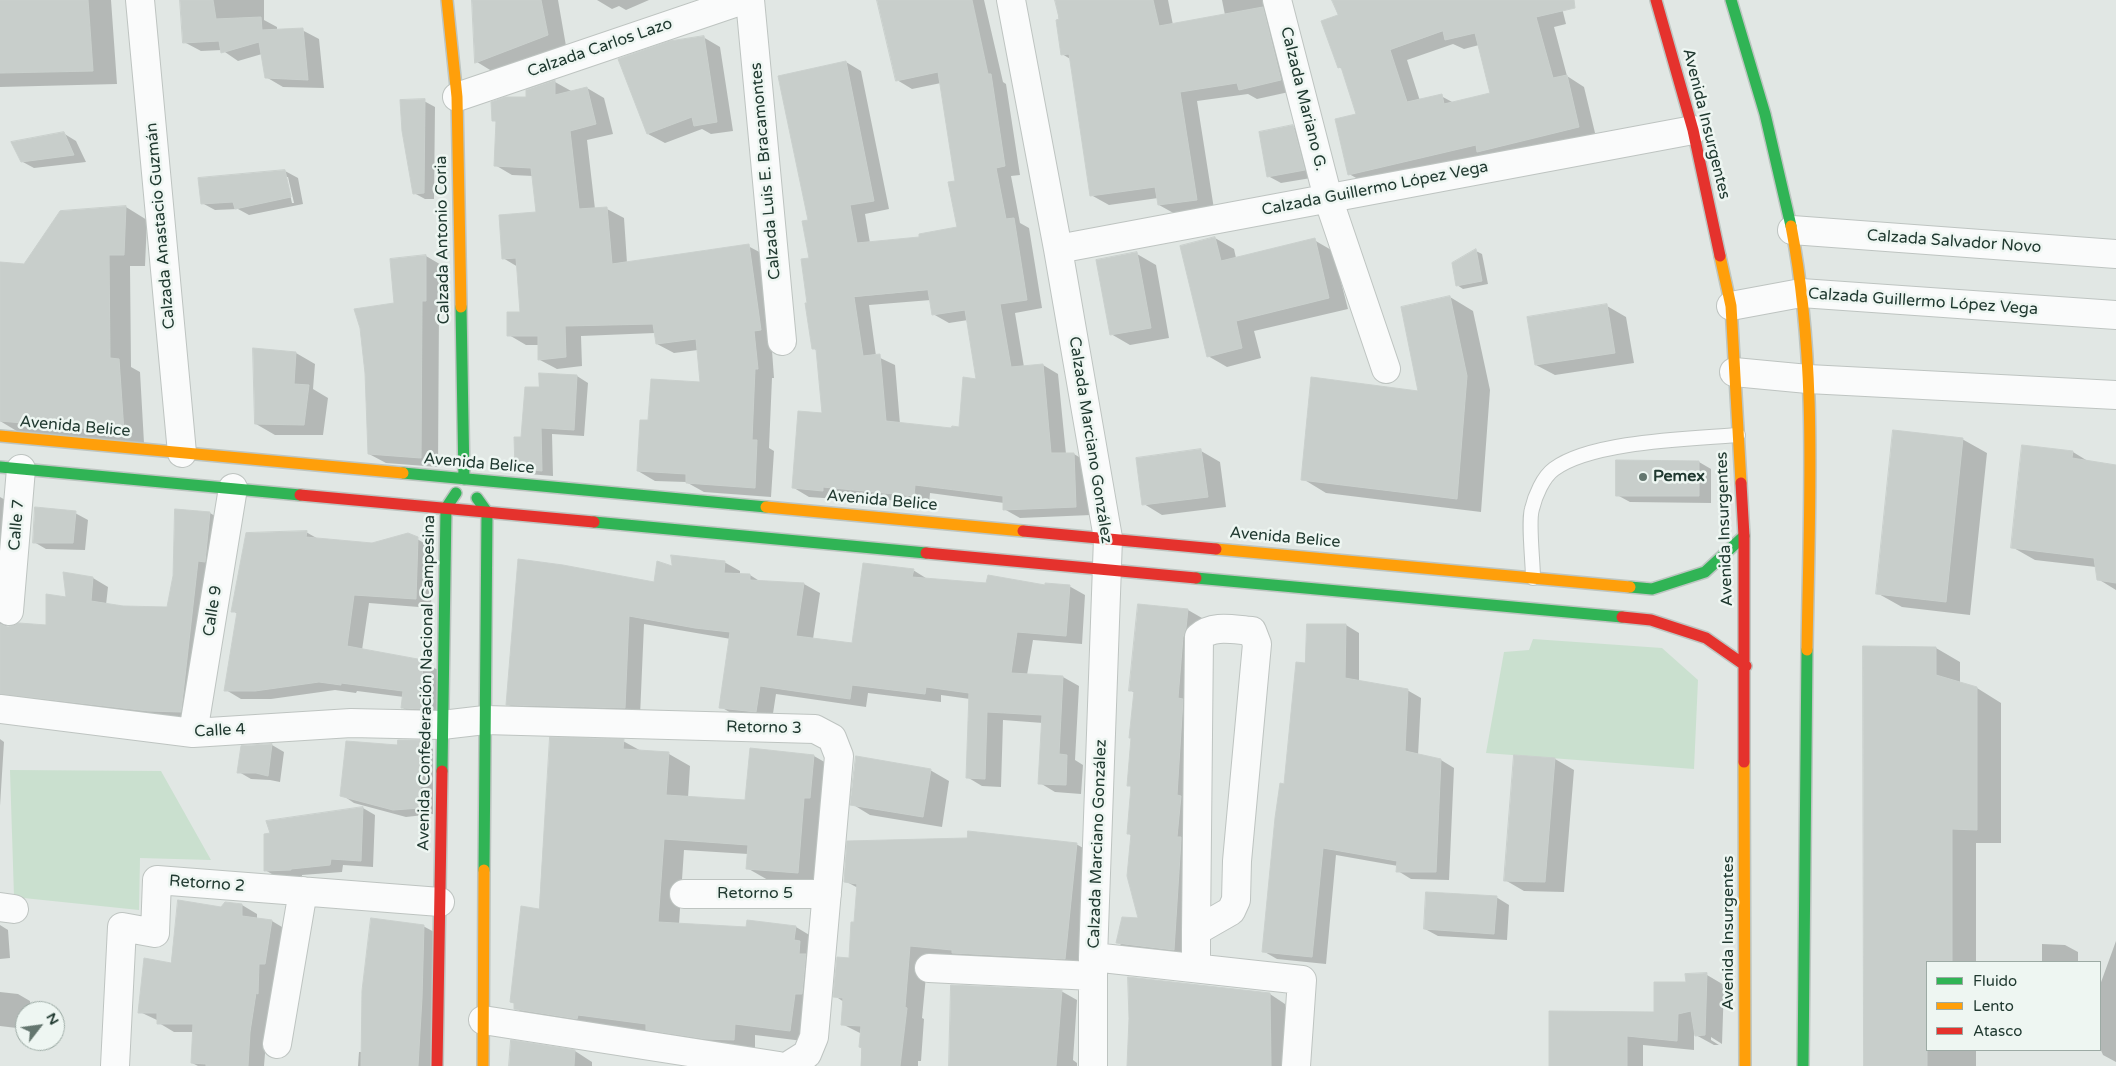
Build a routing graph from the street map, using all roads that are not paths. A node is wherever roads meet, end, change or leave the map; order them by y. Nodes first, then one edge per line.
1 (140, 0) edge
2 (447, 0) edge
3 (743, 0) edge
4 (750, 0) edge
5 (1010, 0) edge
6 (1277, 0) edge
7 (1656, 0) edge
8 (1731, 0) edge
9 (456, 97) junction
10 (1693, 130) junction
11 (1328, 198) junction
12 (1792, 230) junction
13 (1058, 249) junction
14 (2116, 254) edge
15 (1801, 293) junction
16 (1730, 306) junction
17 (2116, 315) edge
18 (782, 341) dead end
19 (1386, 369) dead end
20 (1734, 372) junction
21 (1808, 378) junction
22 (2116, 395) edge
23 (1738, 435) junction
24 (0, 436) edge
25 (182, 453) junction
26 (11, 468) edge
27 (464, 479) junction
28 (233, 488) junction
29 (446, 508) junction
30 (487, 512) junction
31 (1744, 536) junction
32 (1108, 538) junction
33 (1108, 570) junction
34 (1533, 578) junction
35 (9, 611) dead end
36 (1746, 666) junction
37 (0, 710) edge
38 (485, 720) junction
39 (442, 725) junction
40 (193, 733) junction
41 (303, 891) junction
42 (684, 894) dead end
43 (827, 894) junction
44 (440, 902) junction
45 (1196, 931) junction
46 (1093, 967) junction
47 (929, 968) dead end
48 (1196, 968) junction
49 (483, 1020) junction
50 (277, 1044) dead end
51 (115, 1066) edge
52 (437, 1066) edge
53 (483, 1066) edge
54 (779, 1066) edge
55 (788, 1066) edge
56 (1093, 1066) edge
57 (1296, 1066) edge
58 (1745, 1066) edge
59 (1803, 1066) edge

1 - 25 street, Calzada Anastacio Guzmán
2 - 9 main road, Calzada Antonio Coria
3 - 9 street, Calzada Carlos Lazo
4 - 18 street, Calzada Luis E. Bracamontes
5 - 13 street, Calzada Marciano González
6 - 11 street, Calzada Mariano G.
7 - 10 main road, Avenida Insurgentes
8 - 12 main road
9 - 27 main road, Calzada Antonio Coria
10 - 11 street, Calzada Guillermo López Vega
10 - 16 main road, Avenida Insurgentes
11 - 13 street, Calzada Guillermo López Vega
11 - 19 street, Calzada Mariano G.
12 - 14 street, Calzada Salvador Novo
12 - 15 main road
13 - 32 street, Calzada Marciano González
15 - 16 street, Calzada Guillermo López Vega
15 - 17 street, Calzada Guillermo López Vega
15 - 21 main road
16 - 20 main road, Avenida Insurgentes
20 - 21 street
20 - 23 main road, Avenida Insurgentes
21 - 22 street
21 - 59 main road
23 - 31 main road, Avenida Insurgentes
23 - 34 lane
24 - 25 main road, Avenida Belice
25 - 27 main road, Avenida Belice
26 - 28 main road
26 - 35 street, Calle 7
27 - 29 main road, Avenida Confederación Nacional Campesina
27 - 30 main road
27 - 32 main road, Avenida Belice
28 - 29 main road
28 - 40 street, Calle 9
29 - 30 main road
29 - 39 main road, Avenida Confederación Nacional Campesina
30 - 33 main road
30 - 38 main road
31 - 34 main road, Avenida Belice
31 - 36 main road, Avenida Insurgentes
32 - 33 street, Calzada Marciano González
32 - 34 main road, Avenida Belice
33 - 36 main road
33 - 46 street, Calzada Marciano González
36 - 58 main road, Avenida Insurgentes
37 - 40 street, Calle 4
38 - 39 street, Retorno 3
38 - 43 street, Retorno 3
38 - 49 main road
39 - 40 street, Calle 4
39 - 44 main road, Avenida Confederación Nacional Campesina
41 - 44 street, Retorno 2
41 - 50 street
41 - 51 street, Retorno 2
42 - 43 street, Retorno 5
43 - 55 street, Retorno 3
44 - 52 main road, Avenida Confederación Nacional Campesina
45 - 45 street
45 - 48 street
46 - 47 street
46 - 48 street
46 - 56 street, Calzada Marciano González
48 - 57 street
49 - 53 main road
49 - 54 street

